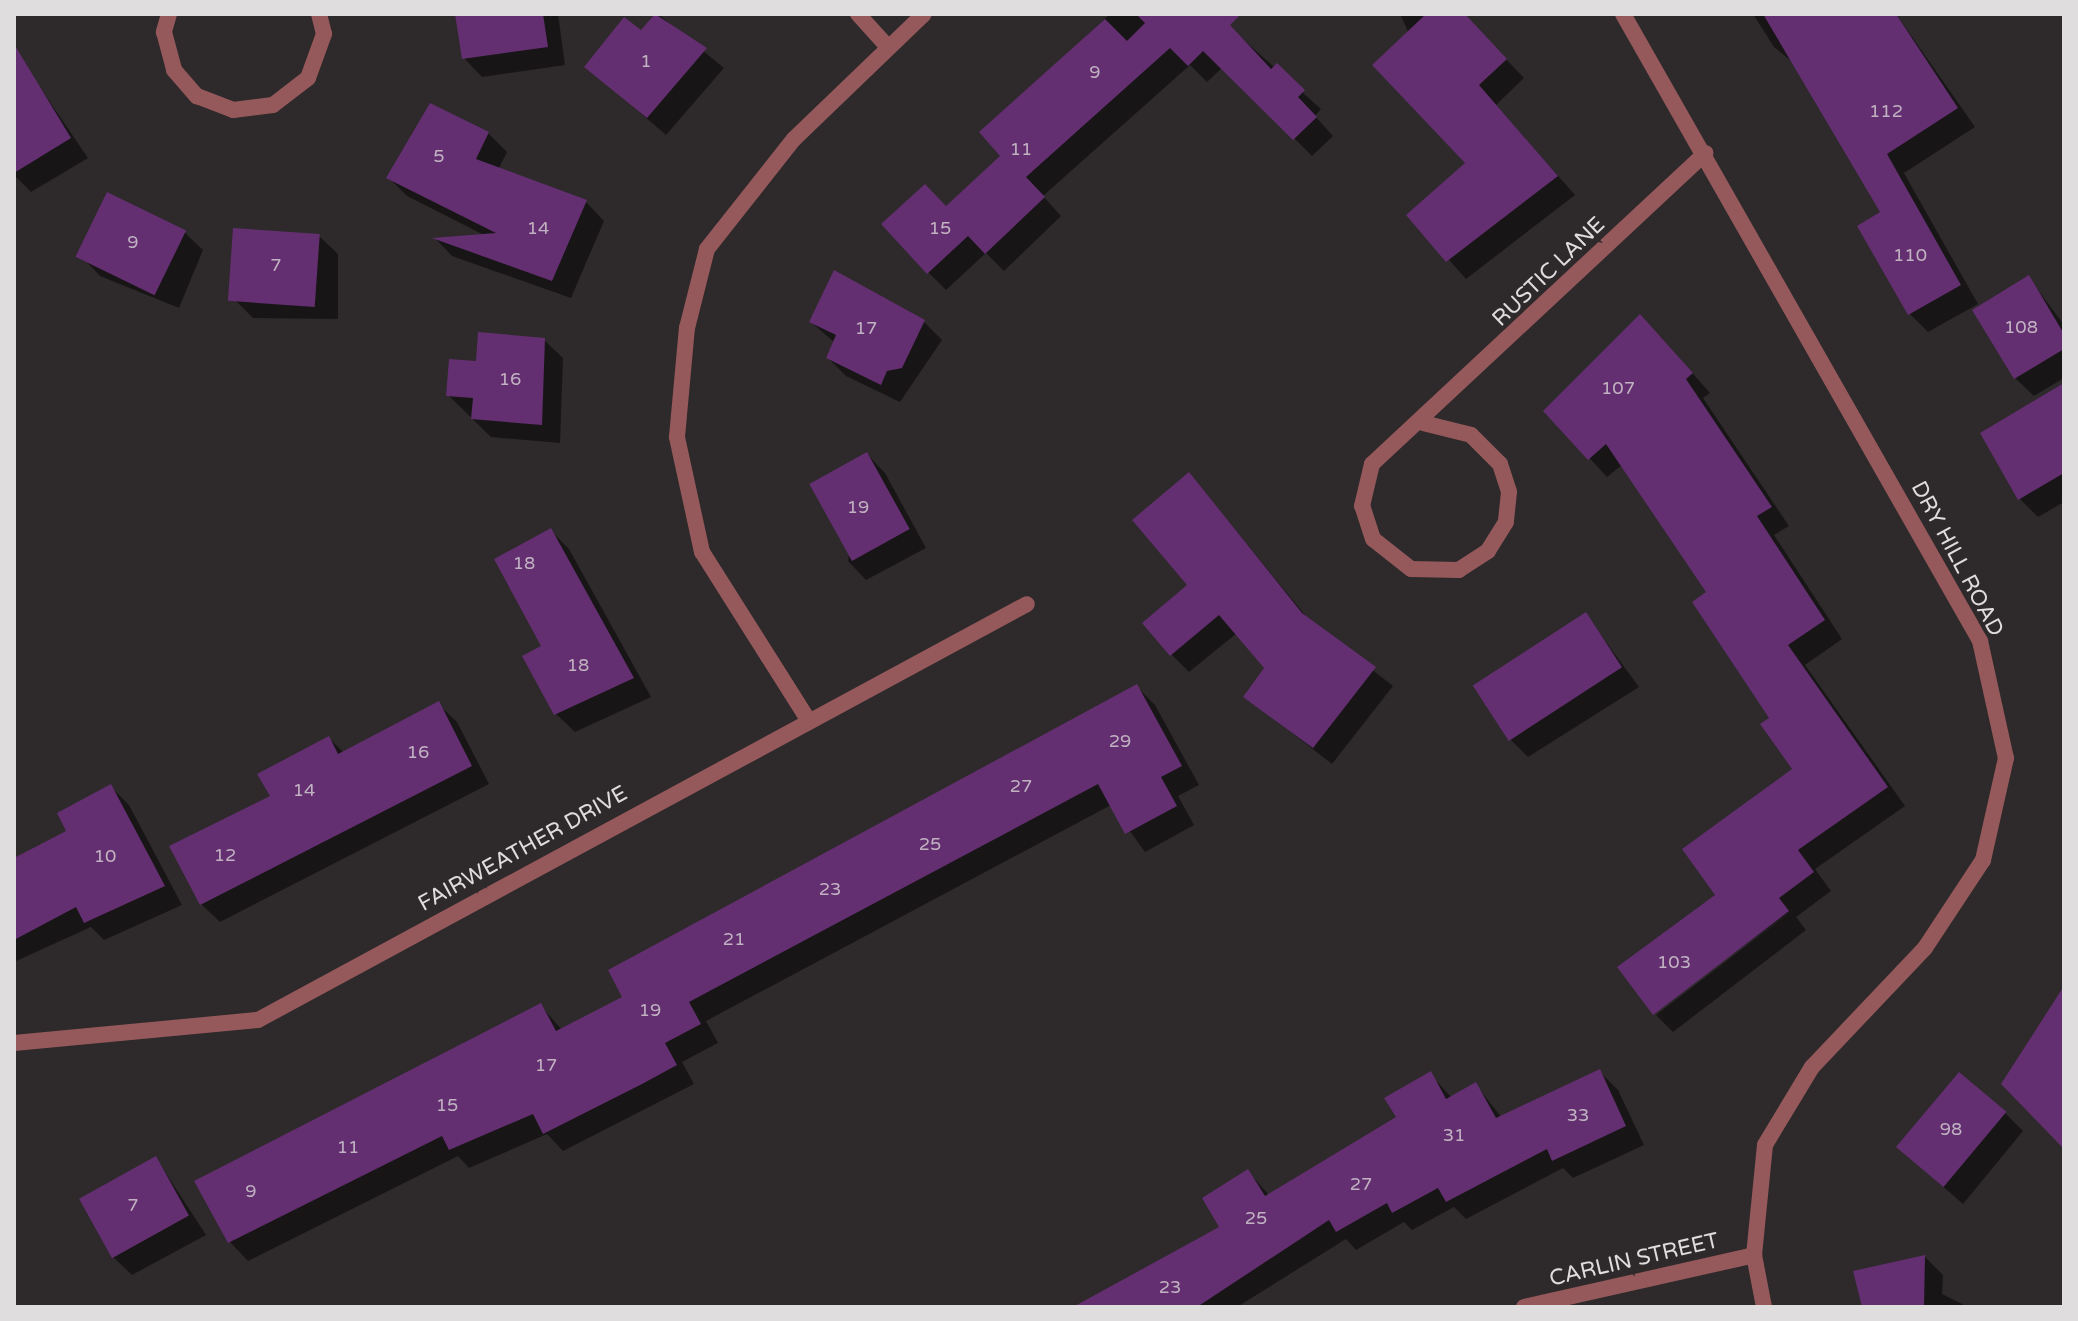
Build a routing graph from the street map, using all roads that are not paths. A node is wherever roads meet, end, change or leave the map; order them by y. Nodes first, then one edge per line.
1 (169, 14) edge
2 (319, 14) edge
3 (858, 14) edge
4 (924, 14) edge
5 (1623, 14) edge
6 (887, 46) junction
7 (1706, 153) junction
8 (1423, 423) junction
9 (1027, 604) dead end
10 (807, 718) junction
11 (14, 1043) edge
12 (1754, 1255) junction
13 (1524, 1307) edge
14 (1764, 1307) edge

1 - 2 street
3 - 6 street
4 - 6 street
5 - 7 street, DRY HILL ROAD
6 - 10 street
7 - 8 street, RUSTIC LANE
7 - 12 street, DRY HILL ROAD
8 - 8 street, RUSTIC LANE
9 - 10 street, FAIRWEATHER DRIVE
10 - 11 street, FAIRWEATHER DRIVE
12 - 13 street, CARLIN STREET
12 - 14 street, DRY HILL ROAD

